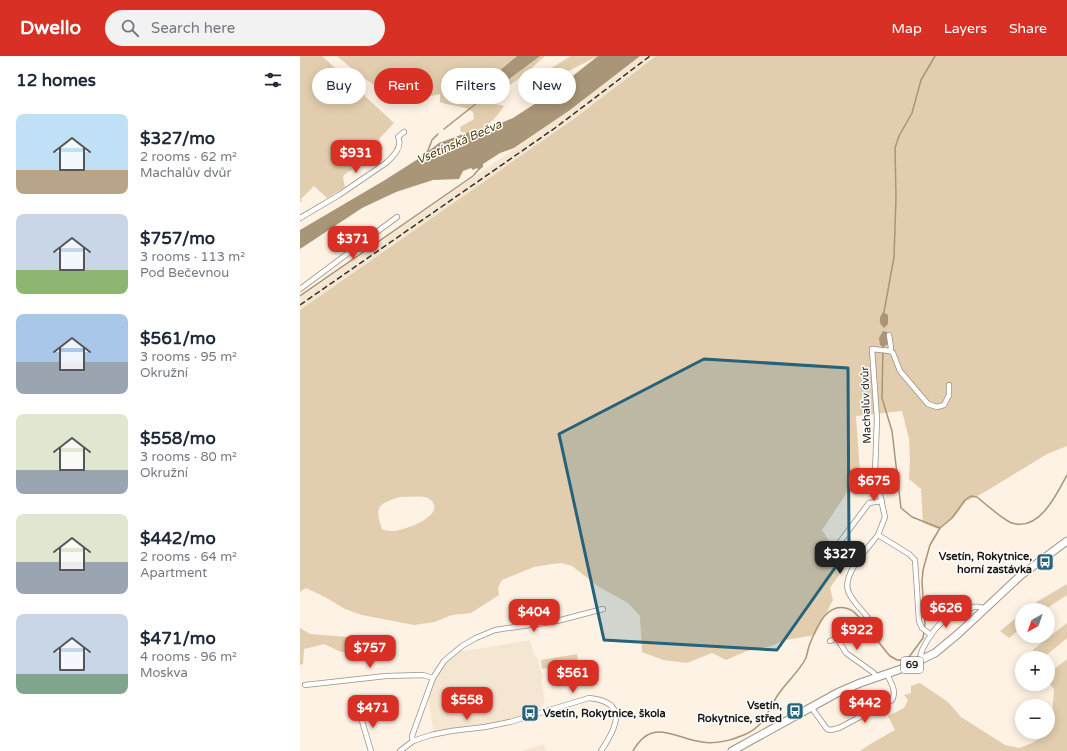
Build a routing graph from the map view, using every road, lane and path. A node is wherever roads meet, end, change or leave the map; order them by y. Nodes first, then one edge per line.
1 (404, 132) dead end
2 (397, 217) dead end
3 (300, 218) edge
4 (300, 289) edge
5 (889, 335) dead end
6 (890, 351) junction
7 (949, 385) dead end
8 (882, 501) junction
9 (878, 535) junction
10 (1067, 541) edge
11 (840, 542) dead end
12 (603, 609) dead end
13 (984, 609) junction
14 (868, 618) dead end
15 (849, 620) dead end
16 (929, 633) junction
17 (837, 638) junction
18 (830, 641) dead end
19 (920, 661) junction
20 (887, 674) junction
21 (433, 678) junction
22 (876, 678) junction
23 (305, 686) dead end
24 (811, 707) junction
25 (359, 711) dead end
26 (413, 741) junction
27 (371, 751) edge
28 (400, 751) edge
29 (601, 751) edge
30 (732, 751) edge

1 - 3 street
2 - 4 street
5 - 6 street
6 - 7 street
6 - 8 street, Machalův dvůr
8 - 9 street, Machalův dvůr
8 - 11 street
9 - 14 street, Machalův dvůr
9 - 16 street
10 - 13 main road, 69
12 - 21 street
13 - 16 street
13 - 19 main road, 69
15 - 17 street
16 - 19 street
17 - 18 street
17 - 22 street
19 - 20 main road, 69
20 - 22 main road, 69
20 - 24 street
21 - 23 street
21 - 26 street
22 - 24 main road, 69
24 - 30 main road, 69
25 - 27 street
26 - 28 street
26 - 29 street

